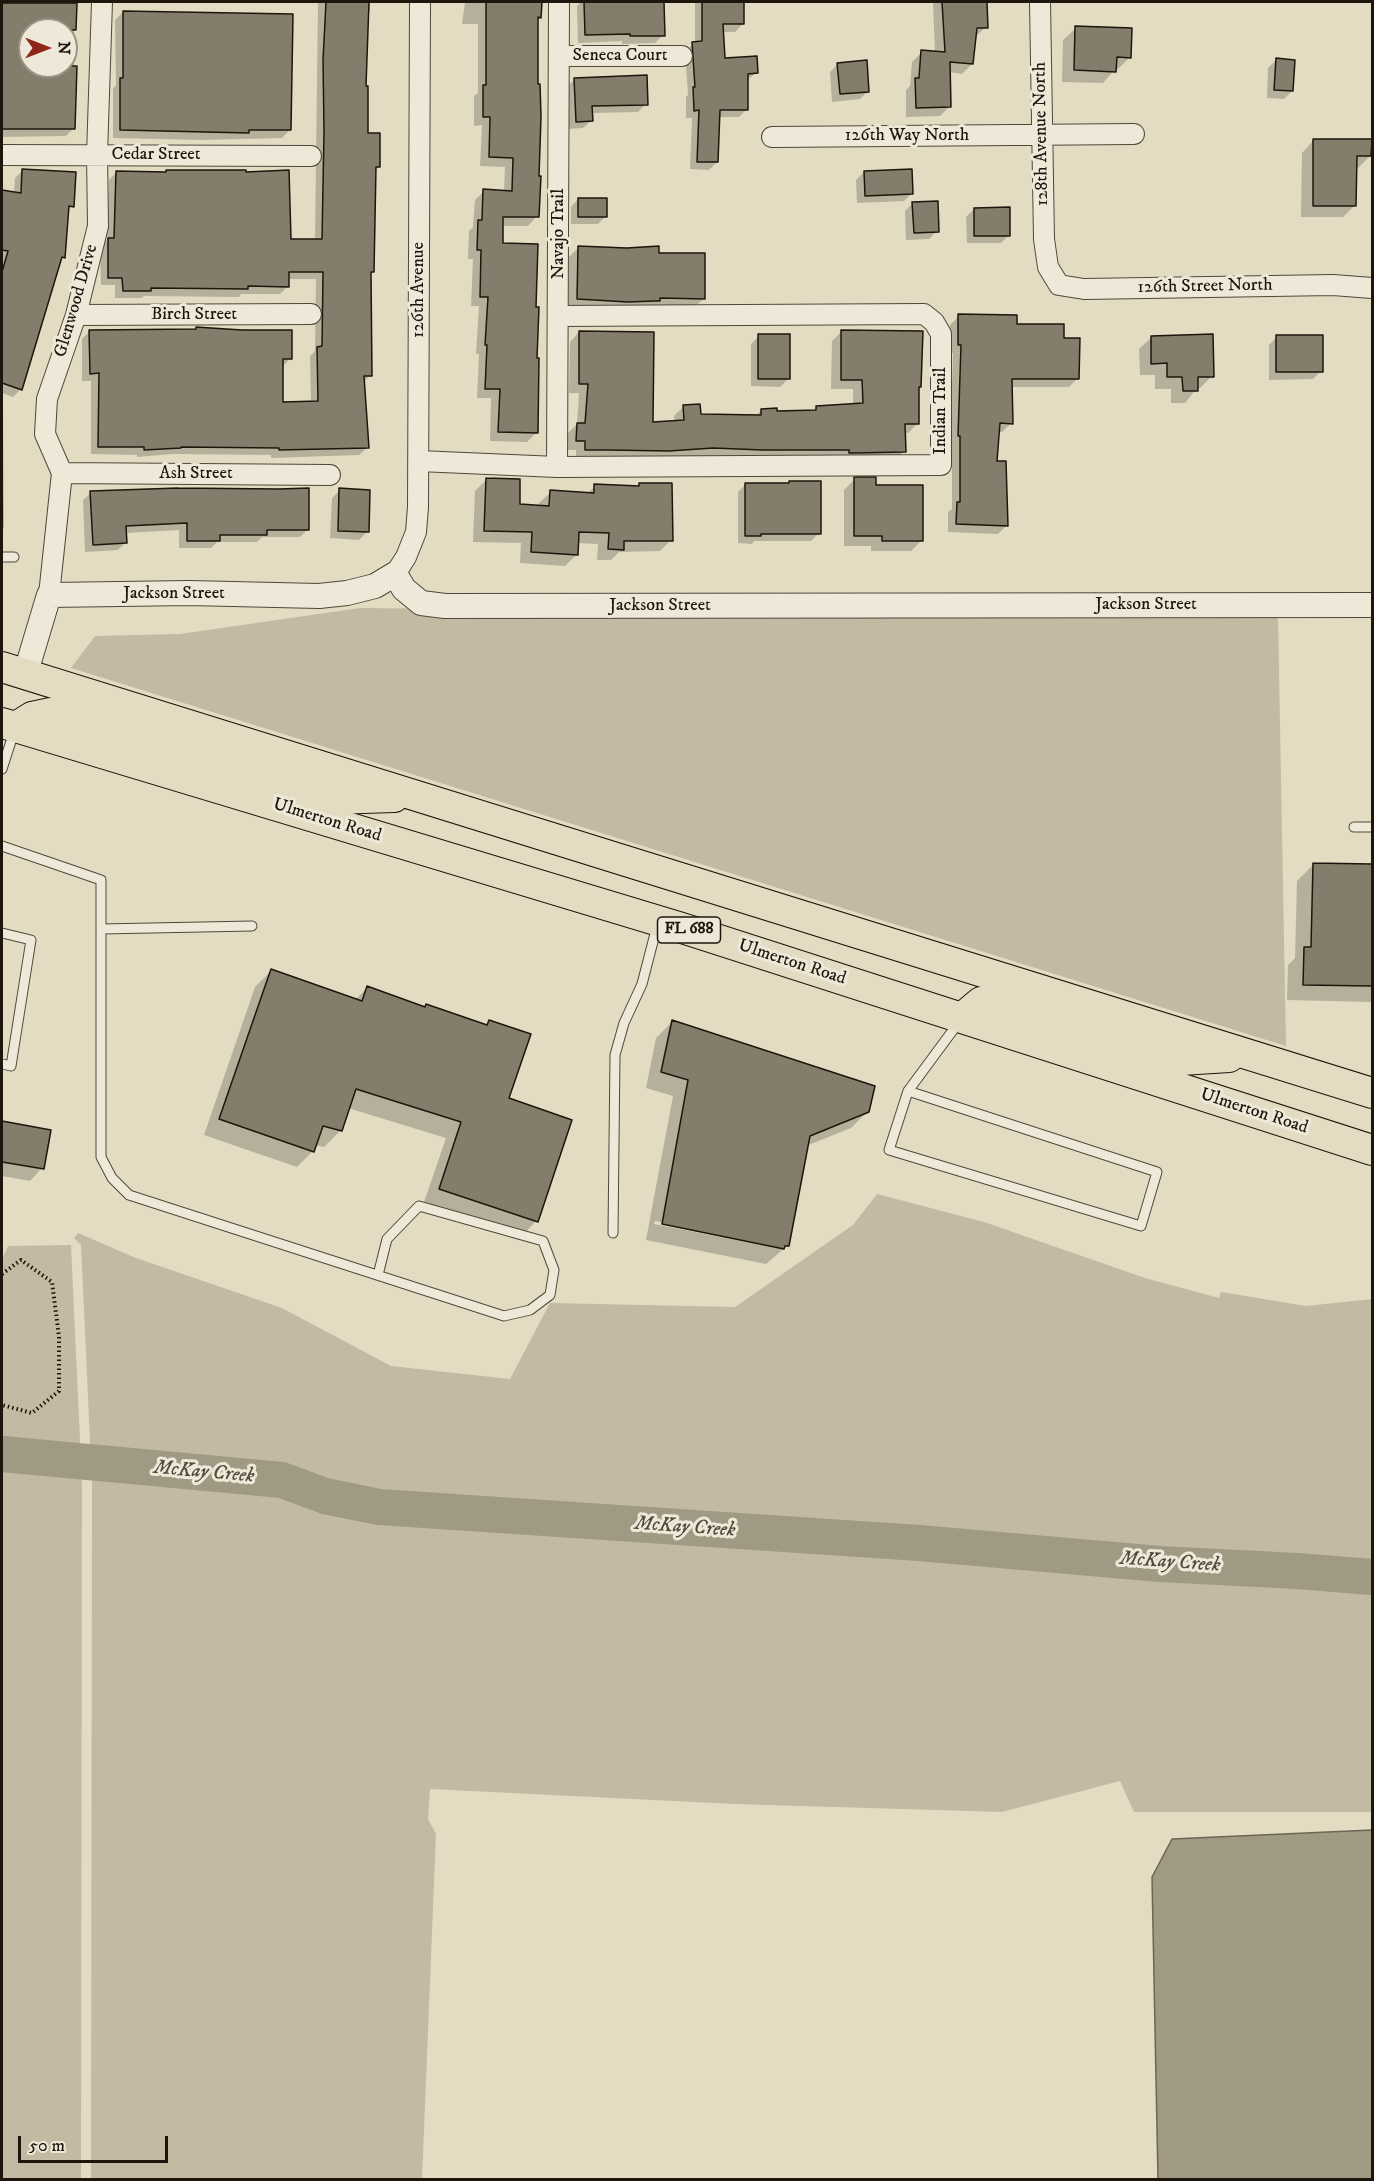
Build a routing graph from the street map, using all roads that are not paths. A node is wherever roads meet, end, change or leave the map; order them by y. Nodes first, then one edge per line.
1 (102, 2) edge
2 (420, 2) edge
3 (559, 2) edge
4 (1040, 2) edge
5 (559, 56) junction
6 (682, 56) dead end
7 (1134, 134) dead end
8 (1042, 136) junction
9 (772, 137) dead end
10 (2, 155) edge
11 (97, 155) junction
12 (311, 156) dead end
13 (1048, 267) joint
14 (1372, 288) edge
15 (311, 314) dead end
16 (76, 315) junction
17 (559, 316) junction
18 (419, 461) junction
19 (557, 467) junction
20 (62, 473) junction
21 (330, 476) dead end
22 (2, 557) edge
23 (14, 557) dead end
24 (395, 574) junction
25 (49, 595) junction
26 (1372, 605) edge
27 (9, 674) edge
28 (9, 725) edge
29 (2, 769) edge
30 (421, 797) junction
31 (1354, 827) dead end
32 (1372, 827) edge
33 (2, 846) edge
34 (659, 920) junction
35 (252, 926) dead end
36 (101, 929) junction
37 (2, 933) edge
38 (962, 1018) junction
39 (1250, 1056) junction
40 (2, 1064) edge
41 (908, 1091) junction
42 (1372, 1093) edge
43 (1372, 1150) edge
44 (613, 1233) dead end
45 (378, 1275) junction

1 - 11 street, Glenwood Drive
2 - 18 street, 126th Avenue
3 - 5 street, Navajo Trail
4 - 8 street, 128th Avenue North
5 - 6 street, Seneca Court
5 - 17 street, Navajo Trail
7 - 8 street, 126th Way North
8 - 9 street, 126th Way North
8 - 13 street, 128th Avenue North
10 - 11 street, Cedar Street
11 - 12 street, Cedar Street
11 - 16 street, Glenwood Drive
13 - 14 street, 126th Street North
15 - 16 street, Birch Street
16 - 20 street, Glenwood Drive
17 - 19 street, Navajo Trail
17 - 19 street, Indian Trail
18 - 19 street, Indian Trail
18 - 24 street, 126th Avenue
20 - 21 street, Ash Street
20 - 25 street, Glenwood Drive
22 - 23 lane
24 - 25 street, Jackson Street
24 - 26 street, Jackson Street
25 - 27 street
27 - 30 main road, FL 688
28 - 29 lane
28 - 30 main road
28 - 34 main road, Ulmerton Road / FL 688
30 - 39 main road, FL 688
31 - 32 lane
33 - 36 lane
34 - 38 main road, Ulmerton Road / FL 688
34 - 44 lane
35 - 36 lane
36 - 45 lane
37 - 40 lane
38 - 39 main road
38 - 41 lane
38 - 43 main road, Ulmerton Road / FL 688
39 - 42 main road, FL 688
41 - 41 lane
45 - 45 lane

